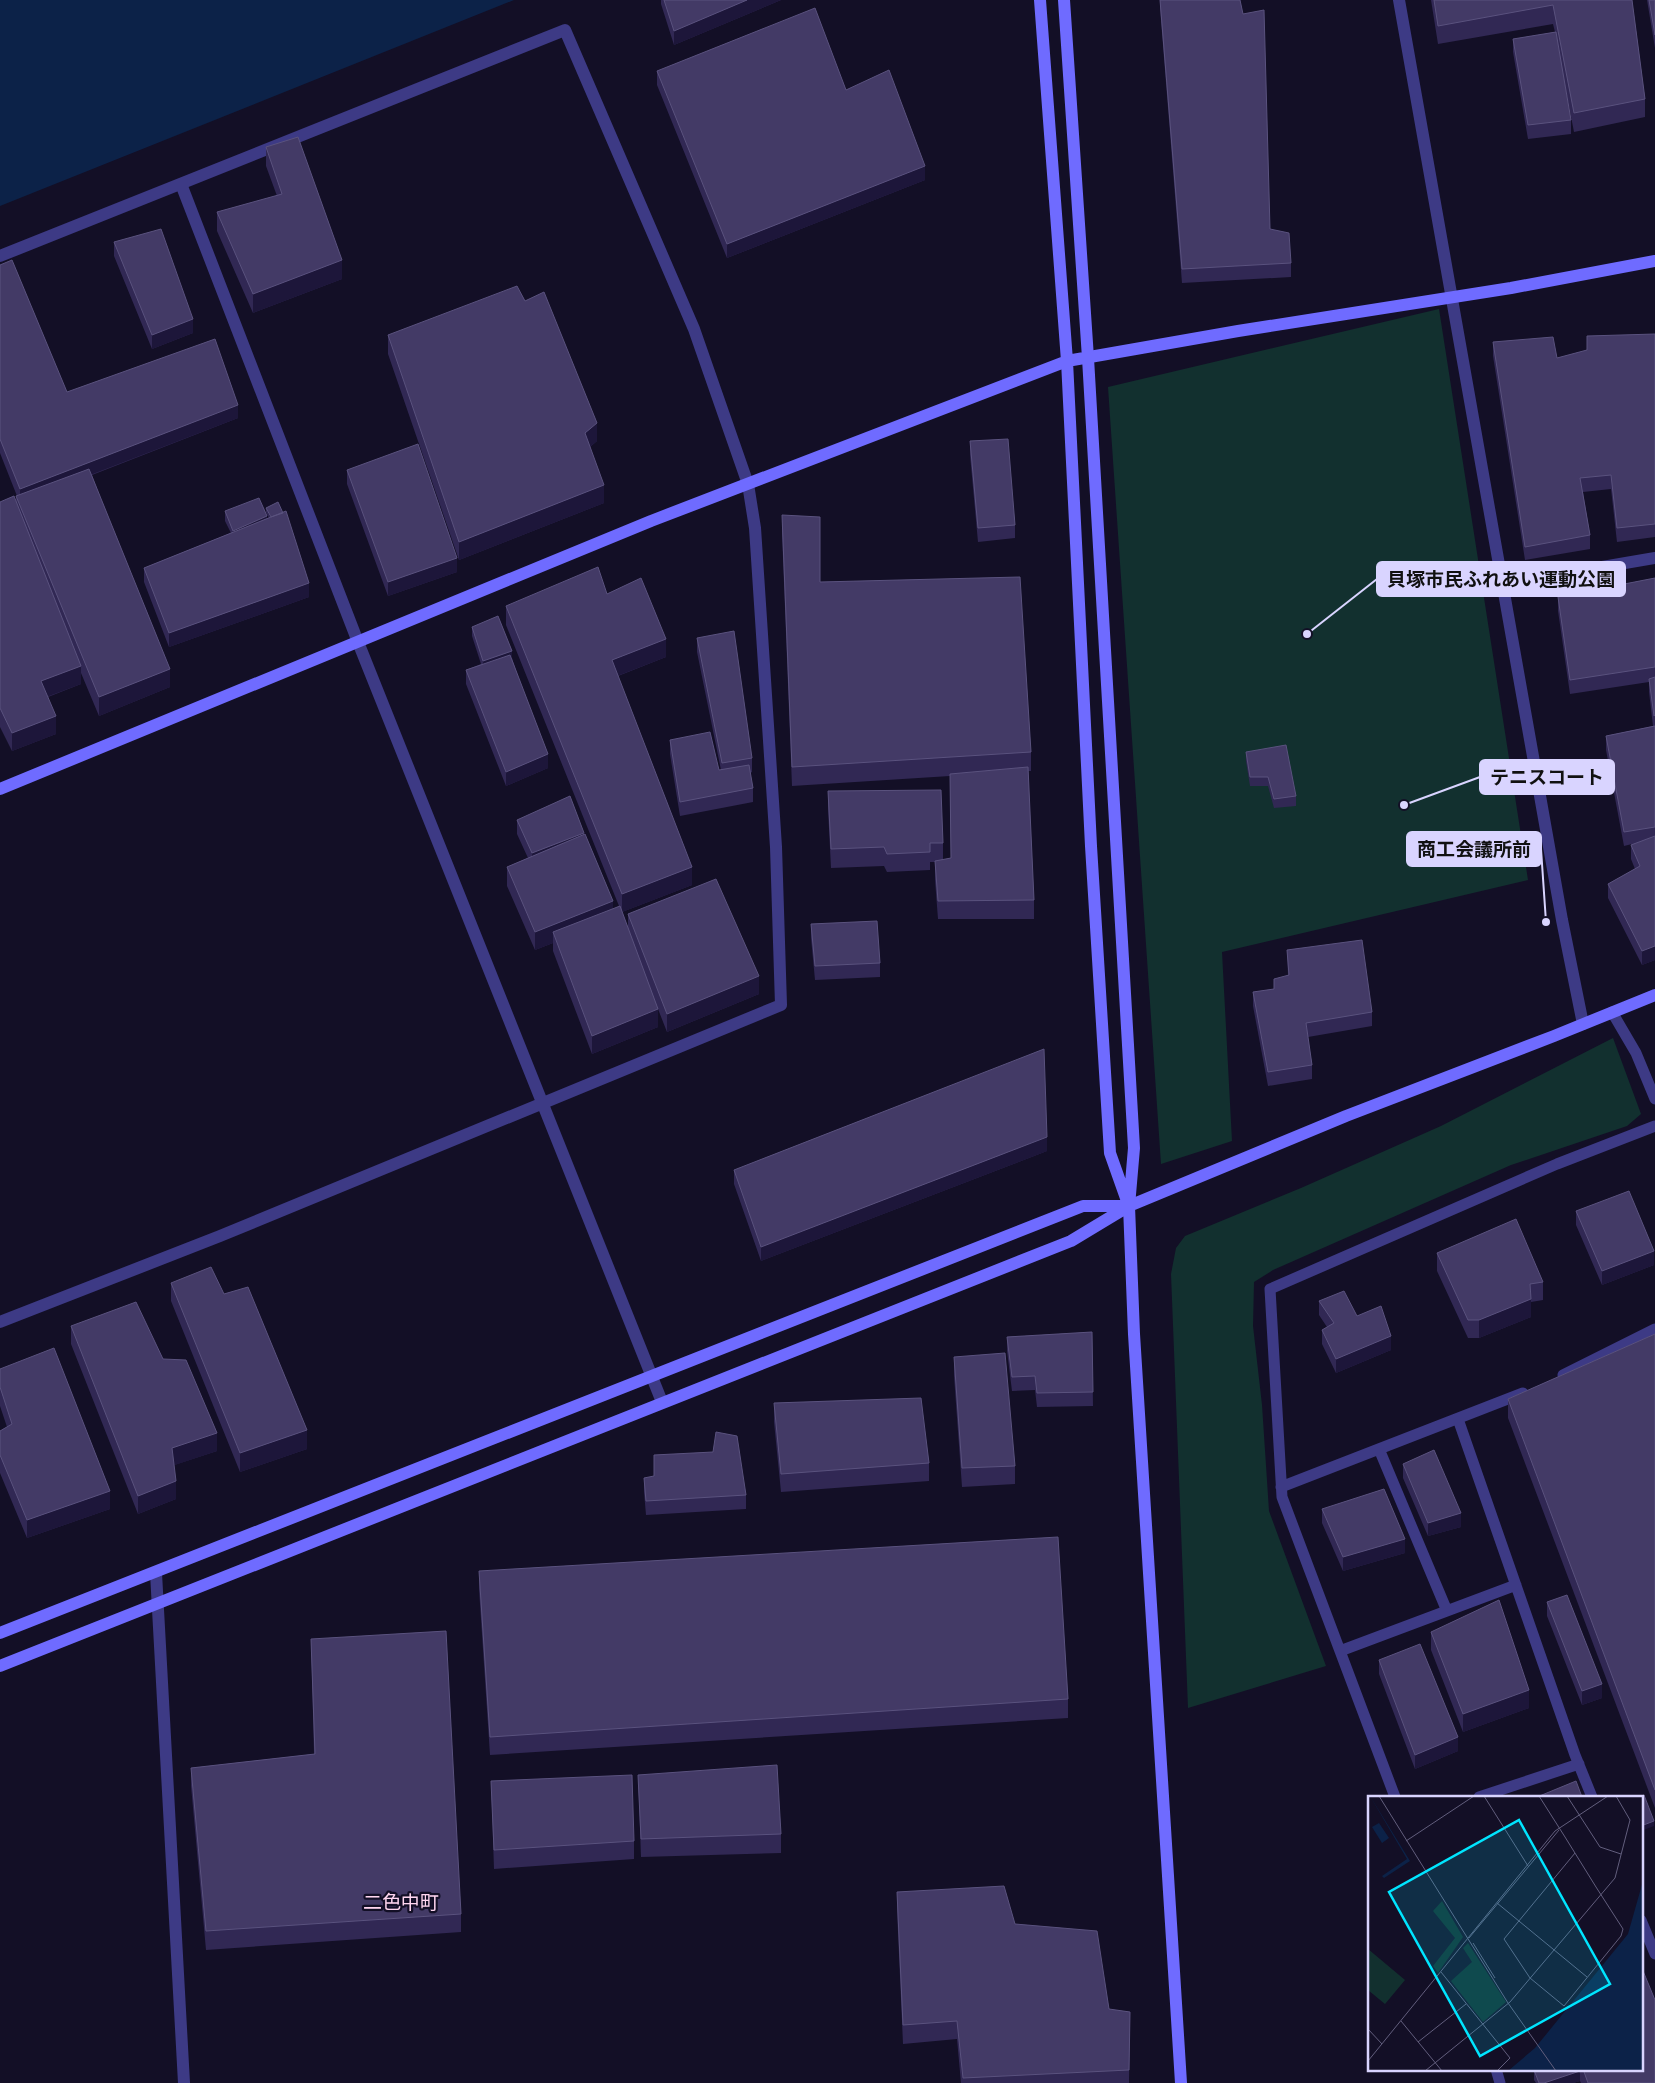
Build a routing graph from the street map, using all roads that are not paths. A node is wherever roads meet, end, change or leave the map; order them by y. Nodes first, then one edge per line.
1 (1040, 0) edge
2 (1064, 0) edge
3 (1399, 0) edge
4 (181, 184) junction
5 (0, 256) edge
6 (1655, 261) edge
7 (1452, 297) junction
8 (1088, 358) junction
9 (1067, 361) junction
10 (748, 484) junction
11 (1655, 558) edge
12 (1503, 584) junction
13 (358, 642) junction
14 (0, 789) edge
15 (1655, 995) edge
16 (1612, 1012) junction
17 (1583, 1024) junction
18 (1655, 1098) edge
19 (542, 1105) junction
20 (1655, 1126) edge
21 (1129, 1206) junction
22 (0, 1322) edge
23 (1655, 1329) edge
24 (651, 1376) junction
25 (1550, 1382) edge
26 (1532, 1390) edge
27 (662, 1402) junction
28 (1458, 1419) junction
29 (1379, 1449) junction
30 (1281, 1487) junction
31 (156, 1573) junction
32 (1516, 1585) junction
33 (158, 1604) junction
34 (1447, 1611) junction
35 (0, 1633) edge
36 (1340, 1651) junction
37 (0, 1666) edge
38 (1579, 1764) junction
39 (1395, 1796) edge
40 (1482, 1796) edge
41 (1592, 1796) edge
42 (1642, 1922) edge
43 (1655, 1954) edge
44 (1496, 2070) edge
45 (184, 2083) edge
46 (1181, 2083) edge
47 (1500, 2083) edge

1 - 9 street
2 - 8 street
3 - 7 street
4 - 5 street
4 - 10 street
4 - 13 street
6 - 7 street
7 - 8 street
7 - 12 street
8 - 9 street
8 - 21 street
9 - 10 street
9 - 21 street
10 - 13 street
10 - 19 street
11 - 12 street
12 - 17 street
13 - 14 street
13 - 19 street
15 - 16 street
16 - 17 street
16 - 18 lane
17 - 21 street
19 - 22 street
19 - 24 street
20 - 30 lane
21 - 24 street
21 - 27 street
21 - 46 street
23 - 25 lane
24 - 27 street
24 - 31 street
26 - 28 lane
27 - 33 street
28 - 29 lane
28 - 32 lane
29 - 30 lane
29 - 34 lane
30 - 36 lane
31 - 33 street
31 - 35 street
32 - 34 lane
32 - 38 lane
33 - 37 street
33 - 45 street
34 - 36 lane
36 - 39 lane
38 - 40 lane
38 - 41 lane
42 - 43 lane
44 - 47 lane

